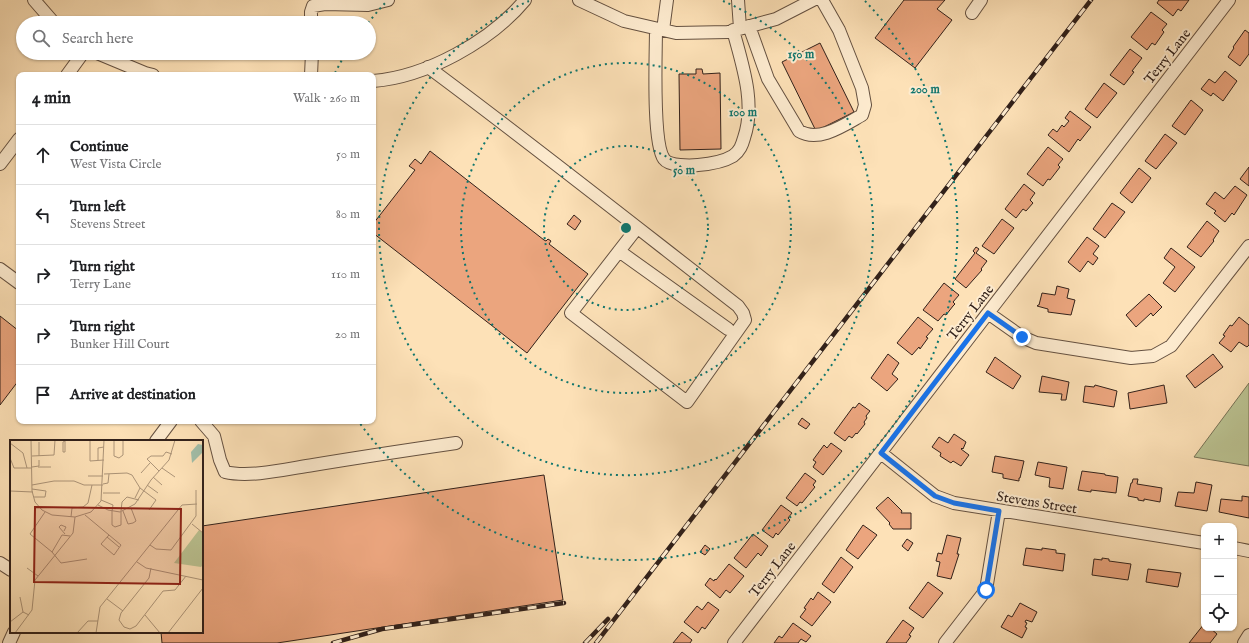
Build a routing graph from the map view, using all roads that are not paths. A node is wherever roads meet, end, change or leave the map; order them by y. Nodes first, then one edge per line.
1 (34, 0) edge
2 (388, 0) edge
3 (525, 0) edge
4 (579, 0) edge
5 (667, 0) edge
6 (738, 0) edge
7 (813, 0) edge
8 (822, 0) edge
9 (981, 0) edge
10 (1229, 0) edge
11 (972, 13) dead end
12 (48, 16) edge
13 (311, 16) edge
14 (741, 28) junction
15 (660, 29) junction
16 (78, 60) edge
17 (114, 60) edge
18 (312, 60) edge
19 (428, 67) junction
20 (69, 72) edge
21 (143, 72) edge
22 (311, 72) edge
23 (768, 79) junction
24 (376, 81) edge
25 (746, 86) junction
26 (16, 143) edge
27 (0, 164) edge
28 (638, 228) junction
29 (1249, 246) edge
30 (620, 251) junction
31 (0, 269) edge
32 (16, 281) edge
33 (988, 313) junction
34 (728, 329) dead end
35 (169, 424) edge
36 (204, 424) edge
37 (157, 440) edge
38 (456, 443) dead end
39 (881, 453) junction
40 (999, 511) junction
41 (1201, 543) edge
42 (1237, 549) edge
43 (1249, 551) edge
44 (0, 563) edge
45 (10, 569) edge
46 (14, 633) edge
47 (1249, 635) edge
48 (9, 643) edge
49 (734, 643) edge
50 (945, 643) edge
51 (1244, 643) edge

1 - 12 street
2 - 13 street
3 - 19 street
4 - 15 street
5 - 15 street
6 - 14 street
7 - 14 street
8 - 23 street
9 - 11 street
10 - 33 street, Terry Lane
14 - 15 street
14 - 23 street
14 - 25 street
15 - 25 street
16 - 20 street
17 - 21 street
18 - 22 street
19 - 24 street
19 - 28 street
23 - 25 street
26 - 27 street
28 - 30 street
28 - 30 street
29 - 33 street
30 - 34 street
31 - 32 street
33 - 39 street, Terry Lane
35 - 37 street
36 - 38 street
39 - 40 street, Stevens Street
39 - 49 street, Terry Lane
40 - 41 street, Stevens Street
40 - 50 street
42 - 43 street
44 - 45 street
46 - 48 street
47 - 51 street

